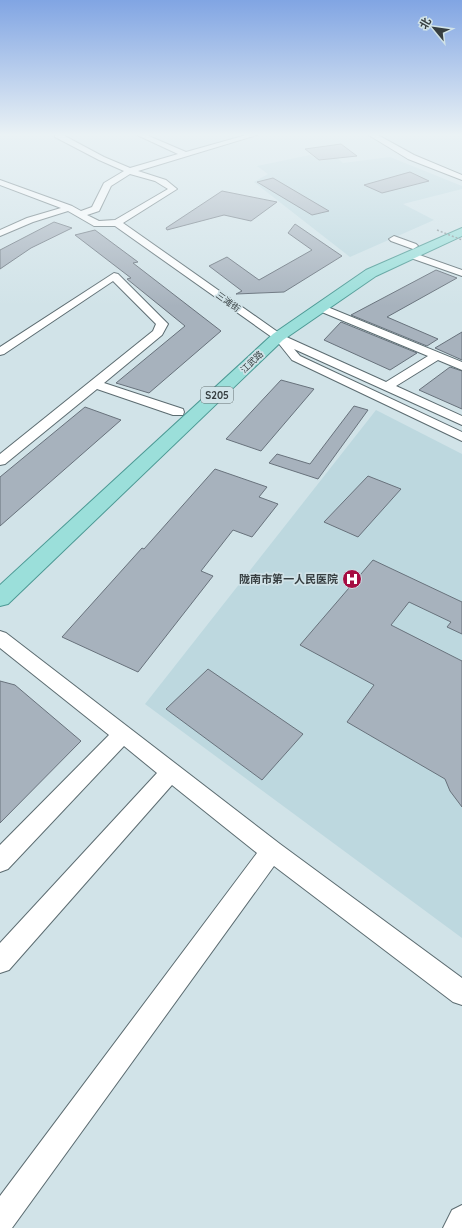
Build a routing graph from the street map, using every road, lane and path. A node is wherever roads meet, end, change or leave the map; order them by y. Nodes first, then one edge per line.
1 (25, 191) edge
2 (104, 191) edge
3 (169, 191) edge
4 (69, 208) junction
5 (80, 214) junction
6 (117, 223) junction
7 (462, 225) edge
8 (436, 230) dead end
9 (462, 232) edge
10 (0, 233) edge
11 (394, 239) dead end
12 (462, 240) edge
13 (412, 250) junction
14 (462, 273) edge
15 (321, 308) junction
16 (273, 334) junction
17 (0, 352) edge
18 (436, 356) junction
19 (462, 366) edge
20 (94, 384) junction
21 (388, 386) junction
22 (178, 412) junction
23 (462, 420) edge
24 (462, 437) edge
25 (0, 461) edge
26 (0, 578) edge
27 (0, 598) edge
28 (0, 638) edge
29 (123, 734) junction
30 (171, 771) junction
31 (272, 851) junction
32 (0, 861) edge
33 (0, 961) edge
34 (462, 993) edge
35 (0, 1220) edge
36 (462, 1220) edge
37 (458, 1228) edge

1 - 4 street
2 - 5 street
3 - 6 street
4 - 5 street
4 - 10 street
5 - 6 street
6 - 16 street, 三滩街
7 - 13 main road, 江武路 / S205
8 - 12 path, bridge
9 - 13 main road, 江武路 / S205
11 - 13 street
13 - 14 street
13 - 15 main road, 江武路 / S205
13 - 16 main road, 江武路 / S205
15 - 16 main road, 江武路 / S205
15 - 18 street
16 - 21 street, 三滩街
16 - 22 main road, 江武路 / S205
16 - 24 street
16 - 27 main road, 江武路 / S205
17 - 20 street
18 - 19 street
18 - 21 street
20 - 22 street
20 - 25 street
21 - 23 street, 三滩街
22 - 26 main road, 江武路 / S205
28 - 29 street
29 - 30 street
29 - 32 street
30 - 31 street
30 - 33 street
31 - 34 street
31 - 35 street
36 - 37 street

